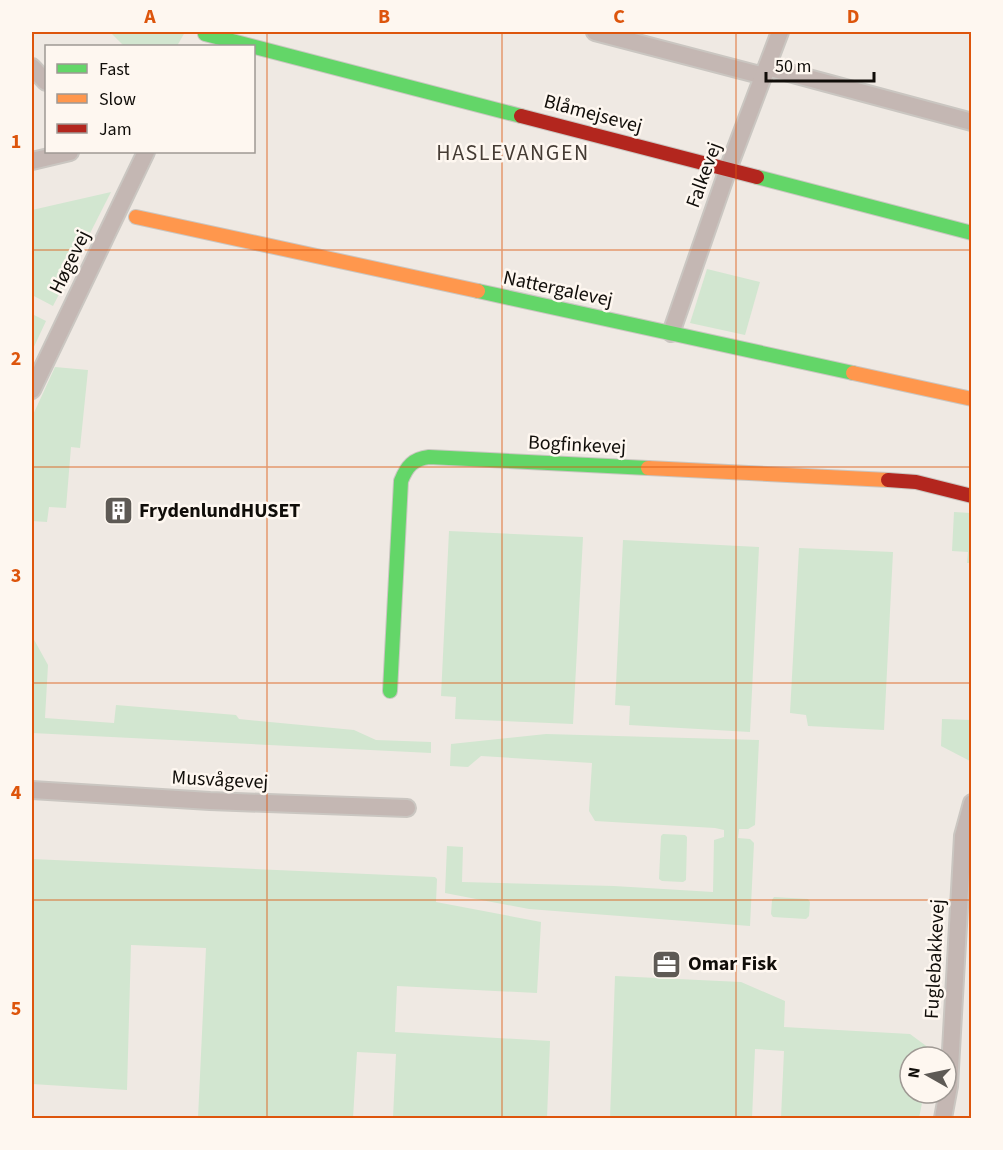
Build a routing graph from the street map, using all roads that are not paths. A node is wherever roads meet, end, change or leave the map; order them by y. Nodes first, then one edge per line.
1 (595, 32) edge
2 (780, 32) edge
3 (203, 37) edge
4 (235, 45) edge
5 (255, 50) edge
6 (32, 67) edge
7 (765, 72) junction
8 (45, 81) edge
9 (972, 122) edge
10 (66, 153) edge
11 (141, 156) edge
12 (32, 161) edge
13 (728, 169) junction
14 (136, 217) dead end
15 (972, 233) edge
16 (671, 333) junction
17 (32, 390) edge
18 (972, 399) edge
19 (972, 496) edge
20 (390, 691) dead end
21 (32, 790) edge
22 (972, 803) edge
23 (407, 807) dead end
24 (954, 998) junction
25 (972, 999) edge
26 (943, 1119) edge

1 - 7 street
2 - 7 street, Falkevej
3 - 4 street, Blåmejsevej
5 - 13 street, Blåmejsevej
6 - 8 street
7 - 9 street
7 - 13 street, Falkevej
10 - 12 street
11 - 17 street, Høgevej
13 - 15 street, Blåmejsevej
13 - 16 street, Falkevej
14 - 16 street, Nattergalevej
16 - 18 street, Nattergalevej
19 - 20 street, Bogfinkevej
21 - 23 street, Musvågevej
22 - 24 street, Fuglebakkevej
24 - 25 street
24 - 26 street, Fuglebakkevej

